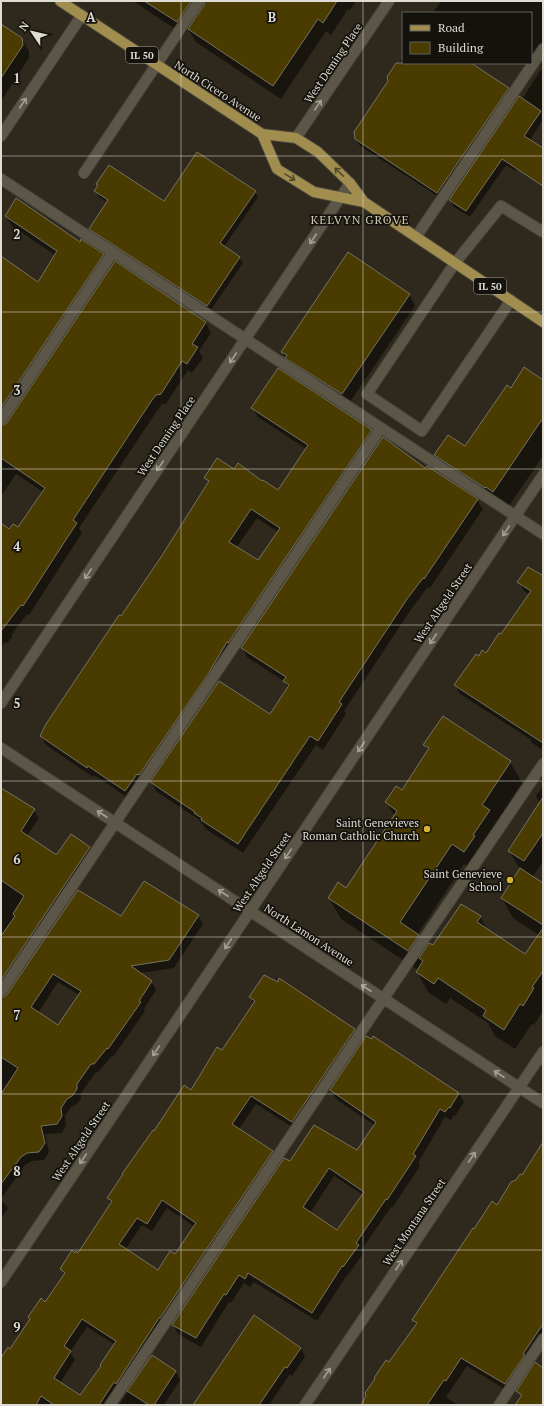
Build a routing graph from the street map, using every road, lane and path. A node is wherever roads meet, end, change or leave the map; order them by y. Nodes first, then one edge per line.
1 (60, 1) edge
2 (199, 1) edge
3 (389, 1) edge
4 (82, 16) junction
5 (543, 49) edge
6 (156, 64) junction
7 (262, 134) junction
8 (1, 136) edge
9 (296, 138) junction
10 (84, 173) dead end
11 (1, 179) edge
12 (350, 183) junction
13 (341, 198) junction
14 (364, 202) junction
15 (543, 232) edge
16 (416, 237) junction
17 (114, 252) junction
18 (455, 263) junction
19 (511, 300) junction
20 (543, 322) edge
21 (246, 339) junction
22 (1, 420) edge
23 (381, 428) junction
24 (543, 475) edge
25 (515, 516) junction
26 (543, 534) edge
27 (1, 703) edge
28 (1, 748) edge
29 (543, 764) edge
30 (115, 823) junction
31 (250, 911) junction
32 (1, 992) edge
33 (383, 998) junction
34 (543, 1052) edge
35 (519, 1087) junction
36 (543, 1103) edge
37 (1, 1282) edge
38 (543, 1339) edge
39 (110, 1405) edge
40 (305, 1405) edge
41 (499, 1405) edge

1 - 4 main road, North Cicero Avenue / IL 50
2 - 6 street
9 -> 3 street, West Deming Place
4 - 6 main road, North Cicero Avenue / IL 50
8 -> 4 street
5 - 16 street
6 - 7 main road, North Cicero Avenue / IL 50
6 - 10 street
7 - 9 main road, North Cicero Avenue / IL 50
7 -> 13 main road, North Cicero Avenue / IL 50
12 -> 9 main road, North Cicero Avenue / IL 50
11 - 17 street
12 - 13 street, West Deming Place
12 - 14 main road, North Cicero Avenue / IL 50
13 - 14 main road, North Cicero Avenue / IL 50
13 -> 21 street, West Deming Place
14 - 16 main road, North Cicero Avenue / IL 50
15 - 18 street
16 - 18 main road, North Cicero Avenue / IL 50
17 - 21 street
17 - 22 street
18 - 19 main road, North Cicero Avenue / IL 50
18 - 19 street
19 - 20 main road, North Cicero Avenue / IL 50
21 - 23 street
21 -> 27 street, West Deming Place
23 - 25 street
23 - 30 street
24 - 25 street, West Altgeld Street
25 - 26 street
25 -> 31 street, West Altgeld Street
30 -> 28 street, North Lamon Avenue
29 - 33 street
31 -> 30 street, North Lamon Avenue
30 - 32 street
33 -> 31 street, North Lamon Avenue
31 -> 37 street, West Altgeld Street
35 -> 33 street, North Lamon Avenue
33 - 39 street
34 - 35 street, West Montana Street
35 - 36 street, North Lamon Avenue
40 -> 35 street, West Montana Street
38 - 41 street

